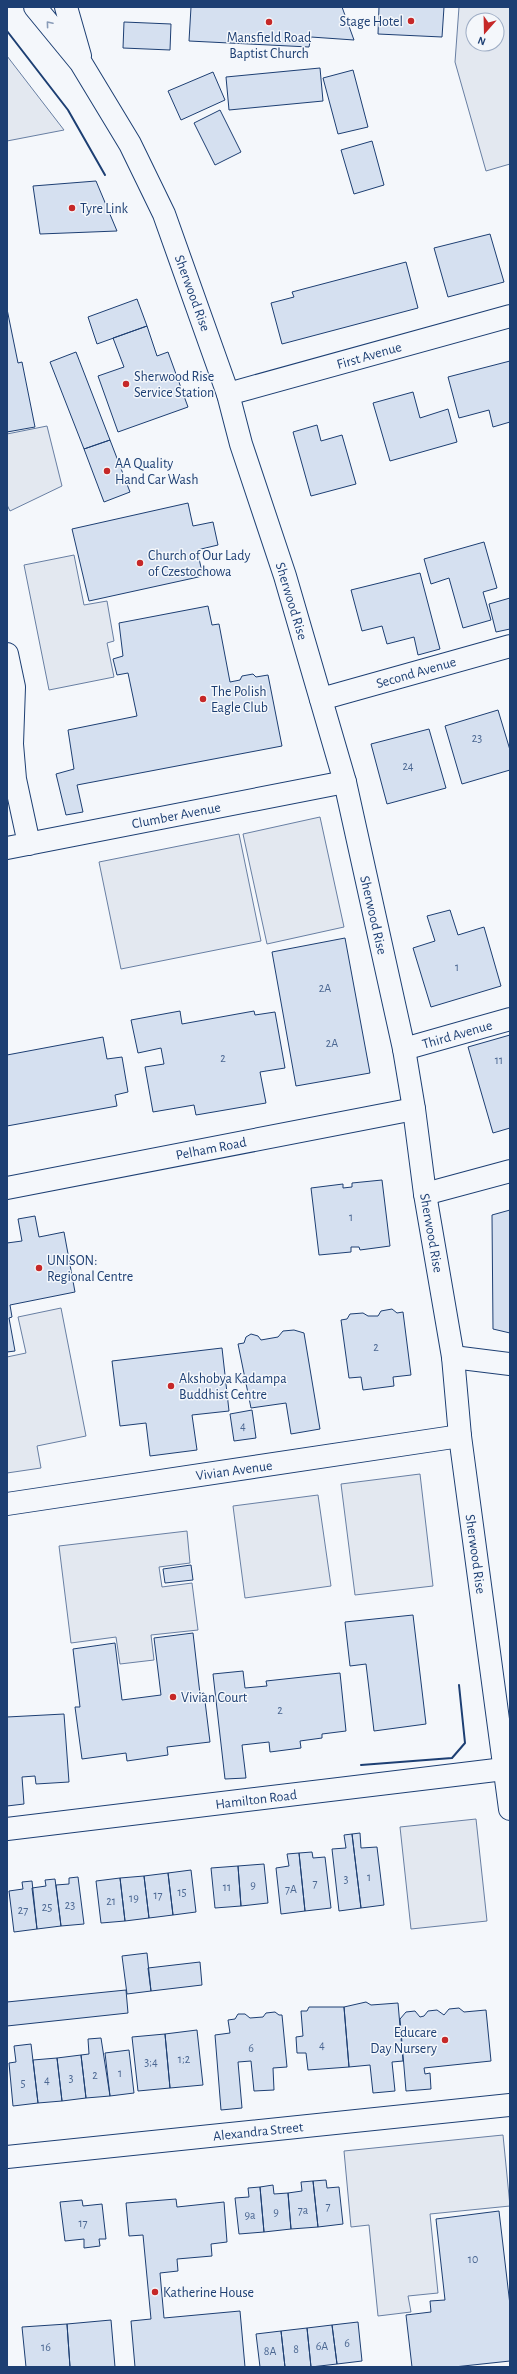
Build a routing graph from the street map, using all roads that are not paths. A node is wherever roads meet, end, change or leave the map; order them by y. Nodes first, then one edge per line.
1 (35, 7) edge
2 (66, 7) edge
3 (82, 63) junction
4 (510, 316) edge
5 (228, 394) junction
6 (510, 646) edge
7 (7, 654) edge
8 (321, 698) junction
9 (345, 782) junction
10 (29, 844) junction
11 (7, 848) edge
12 (510, 1019) edge
13 (404, 1049) junction
14 (414, 1109) junction
15 (510, 1171) edge
16 (7, 1188) edge
17 (425, 1194) junction
18 (452, 1357) junction
19 (510, 1364) edge
20 (460, 1436) junction
21 (7, 1504) edge
22 (504, 1730) edge
23 (504, 1769) junction
24 (510, 1809) edge
25 (7, 1829) edge
26 (510, 2105) edge
27 (7, 2157) edge

3 -> 1 street, Sherwood Rise
2 - 3 street, Sherwood Rise
3 - 5 street, Sherwood Rise
4 - 5 street, First Avenue
5 - 8 street, Sherwood Rise
6 - 8 street, Second Avenue
7 - 10 street
8 - 9 street, Sherwood Rise
9 - 10 street, Clumber Avenue
9 - 13 street, Sherwood Rise
10 - 11 street, Clumber Avenue
12 - 13 street, Third Avenue
13 - 14 street, Sherwood Rise
14 - 16 street, Pelham Road
14 - 17 street, Sherwood Rise
15 - 17 street
17 - 18 street, Sherwood Rise
18 - 19 street
18 - 20 street, Sherwood Rise
20 - 21 street, Vivian Avenue
20 - 22 street, Sherwood Rise
22 - 23 street, Sherwood Rise
23 - 24 street, Sherwood Rise
23 - 25 street, Hamilton Road
26 - 27 street, Alexandra Street

